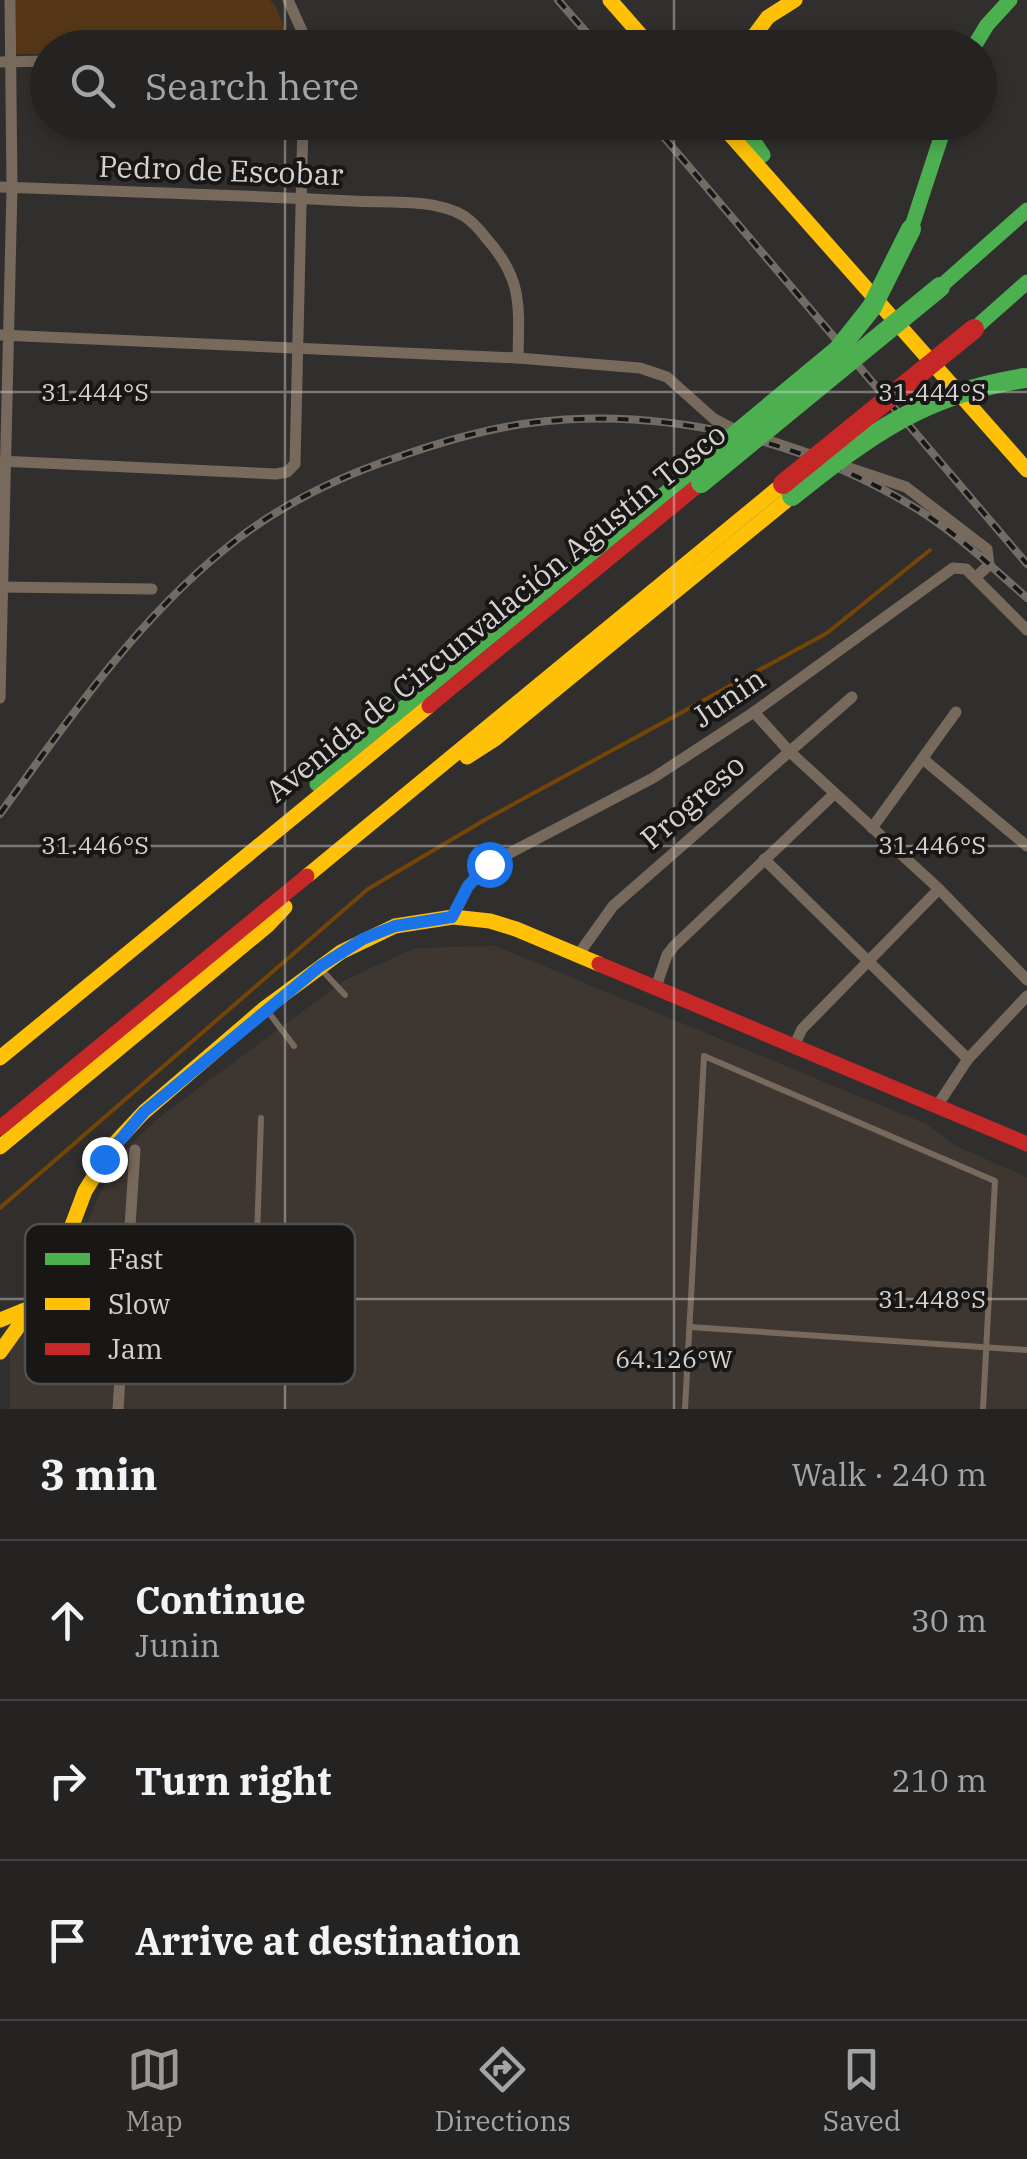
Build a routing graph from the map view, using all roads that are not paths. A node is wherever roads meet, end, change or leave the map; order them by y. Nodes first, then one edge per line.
1 (10, 0) edge
2 (288, 0) edge
3 (610, 0) edge
4 (795, 0) edge
5 (1010, 0) edge
6 (302, 30) edge
7 (636, 30) edge
8 (758, 30) edge
9 (983, 30) edge
10 (30, 61) edge
11 (5, 62) edge
12 (303, 140) edge
13 (735, 140) edge
14 (754, 140) edge
15 (940, 140) edge
16 (6, 188) edge
17 (301, 198) junction
18 (1027, 210) edge
19 (1027, 282) edge
20 (5, 335) edge
21 (297, 348) junction
22 (518, 358) junction
23 (946, 376) junction
24 (1026, 378) edge
25 (971, 404) junction
26 (1027, 458) edge
27 (3, 461) edge
28 (1027, 470) edge
29 (696, 477) junction
30 (787, 490) junction
31 (975, 578) junction
32 (2, 587) edge
33 (152, 589) dead end
34 (1027, 630) edge
35 (852, 697) dead end
36 (0, 698) edge
37 (754, 712) junction
38 (956, 712) dead end
39 (789, 751) junction
40 (923, 759) junction
41 (834, 794) junction
42 (872, 828) junction
43 (1027, 846) edge
44 (340, 848) junction
45 (764, 859) junction
46 (939, 889) junction
47 (452, 917) junction
48 (578, 955) junction
49 (867, 963) junction
50 (319, 967) junction
51 (1027, 980) edge
52 (656, 987) junction
53 (346, 995) dead end
54 (1027, 996) edge
55 (265, 1008) junction
56 (294, 1046) dead end
57 (794, 1046) junction
58 (0, 1058) edge
59 (968, 1059) junction
60 (937, 1106) junction
61 (261, 1118) dead end
62 (0, 1128) edge
63 (1027, 1144) edge
64 (0, 1148) edge
65 (135, 1150) dead end
66 (73, 1224) edge
67 (130, 1224) edge
68 (257, 1224) edge
69 (25, 1309) edge
70 (25, 1317) edge
71 (0, 1320) edge
72 (690, 1328) junction
73 (986, 1347) junction
74 (1027, 1350) edge
75 (0, 1352) edge
76 (120, 1384) edge
77 (118, 1409) edge
78 (686, 1409) edge
79 (983, 1409) edge

1 - 11 street
2 - 6 street
3 - 7 main road
4 - 8 main road
5 - 9 main road
10 - 11 street
11 - 16 street
12 - 17 street
13 - 23 main road
14 - 23 main road
15 - 29 main road, bridge
16 - 17 street, Pedro de Escobar
16 - 20 street
17 - 21 street
17 - 22 street, Pedro de Escobar
18 - 29 main road, Avenida de Circunvalación Agustín Tosco, bridge
19 - 30 main road, bridge
20 - 21 street
20 - 27 street
21 - 22 street
21 - 27 street
22 - 31 street
23 - 25 main road
24 - 30 main road, bridge
25 - 26 main road
25 - 28 main road
27 - 32 street
29 - 58 main road, Avenida de Circunvalación Agustín Tosco
30 - 44 main road
31 - 34 street
31 - 37 street, Junin
32 - 33 street
32 - 36 street
35 - 39 street, Progreso
37 - 39 street
37 - 47 street, Junin
38 - 40 street
39 - 41 street
39 - 48 street, Progreso
40 - 42 street
40 - 43 street
41 - 42 street
41 - 45 street
42 - 46 street
44 - 62 main road
44 - 64 main road
45 - 49 street
45 - 52 street
46 - 49 street
46 - 51 street
47 - 48 main road
47 - 50 main road
48 - 52 main road
49 - 57 street
49 - 59 street
50 - 53 lane
50 - 55 main road
52 - 57 main road
54 - 59 street
55 - 56 lane
55 - 66 main road
57 - 60 main road
59 - 60 street
60 - 63 main road
61 - 68 lane
65 - 67 street
69 - 71 main road
70 - 75 main road
72 - 73 lane
72 - 73 lane
72 - 78 lane
73 - 74 lane
73 - 79 lane
76 - 77 street

